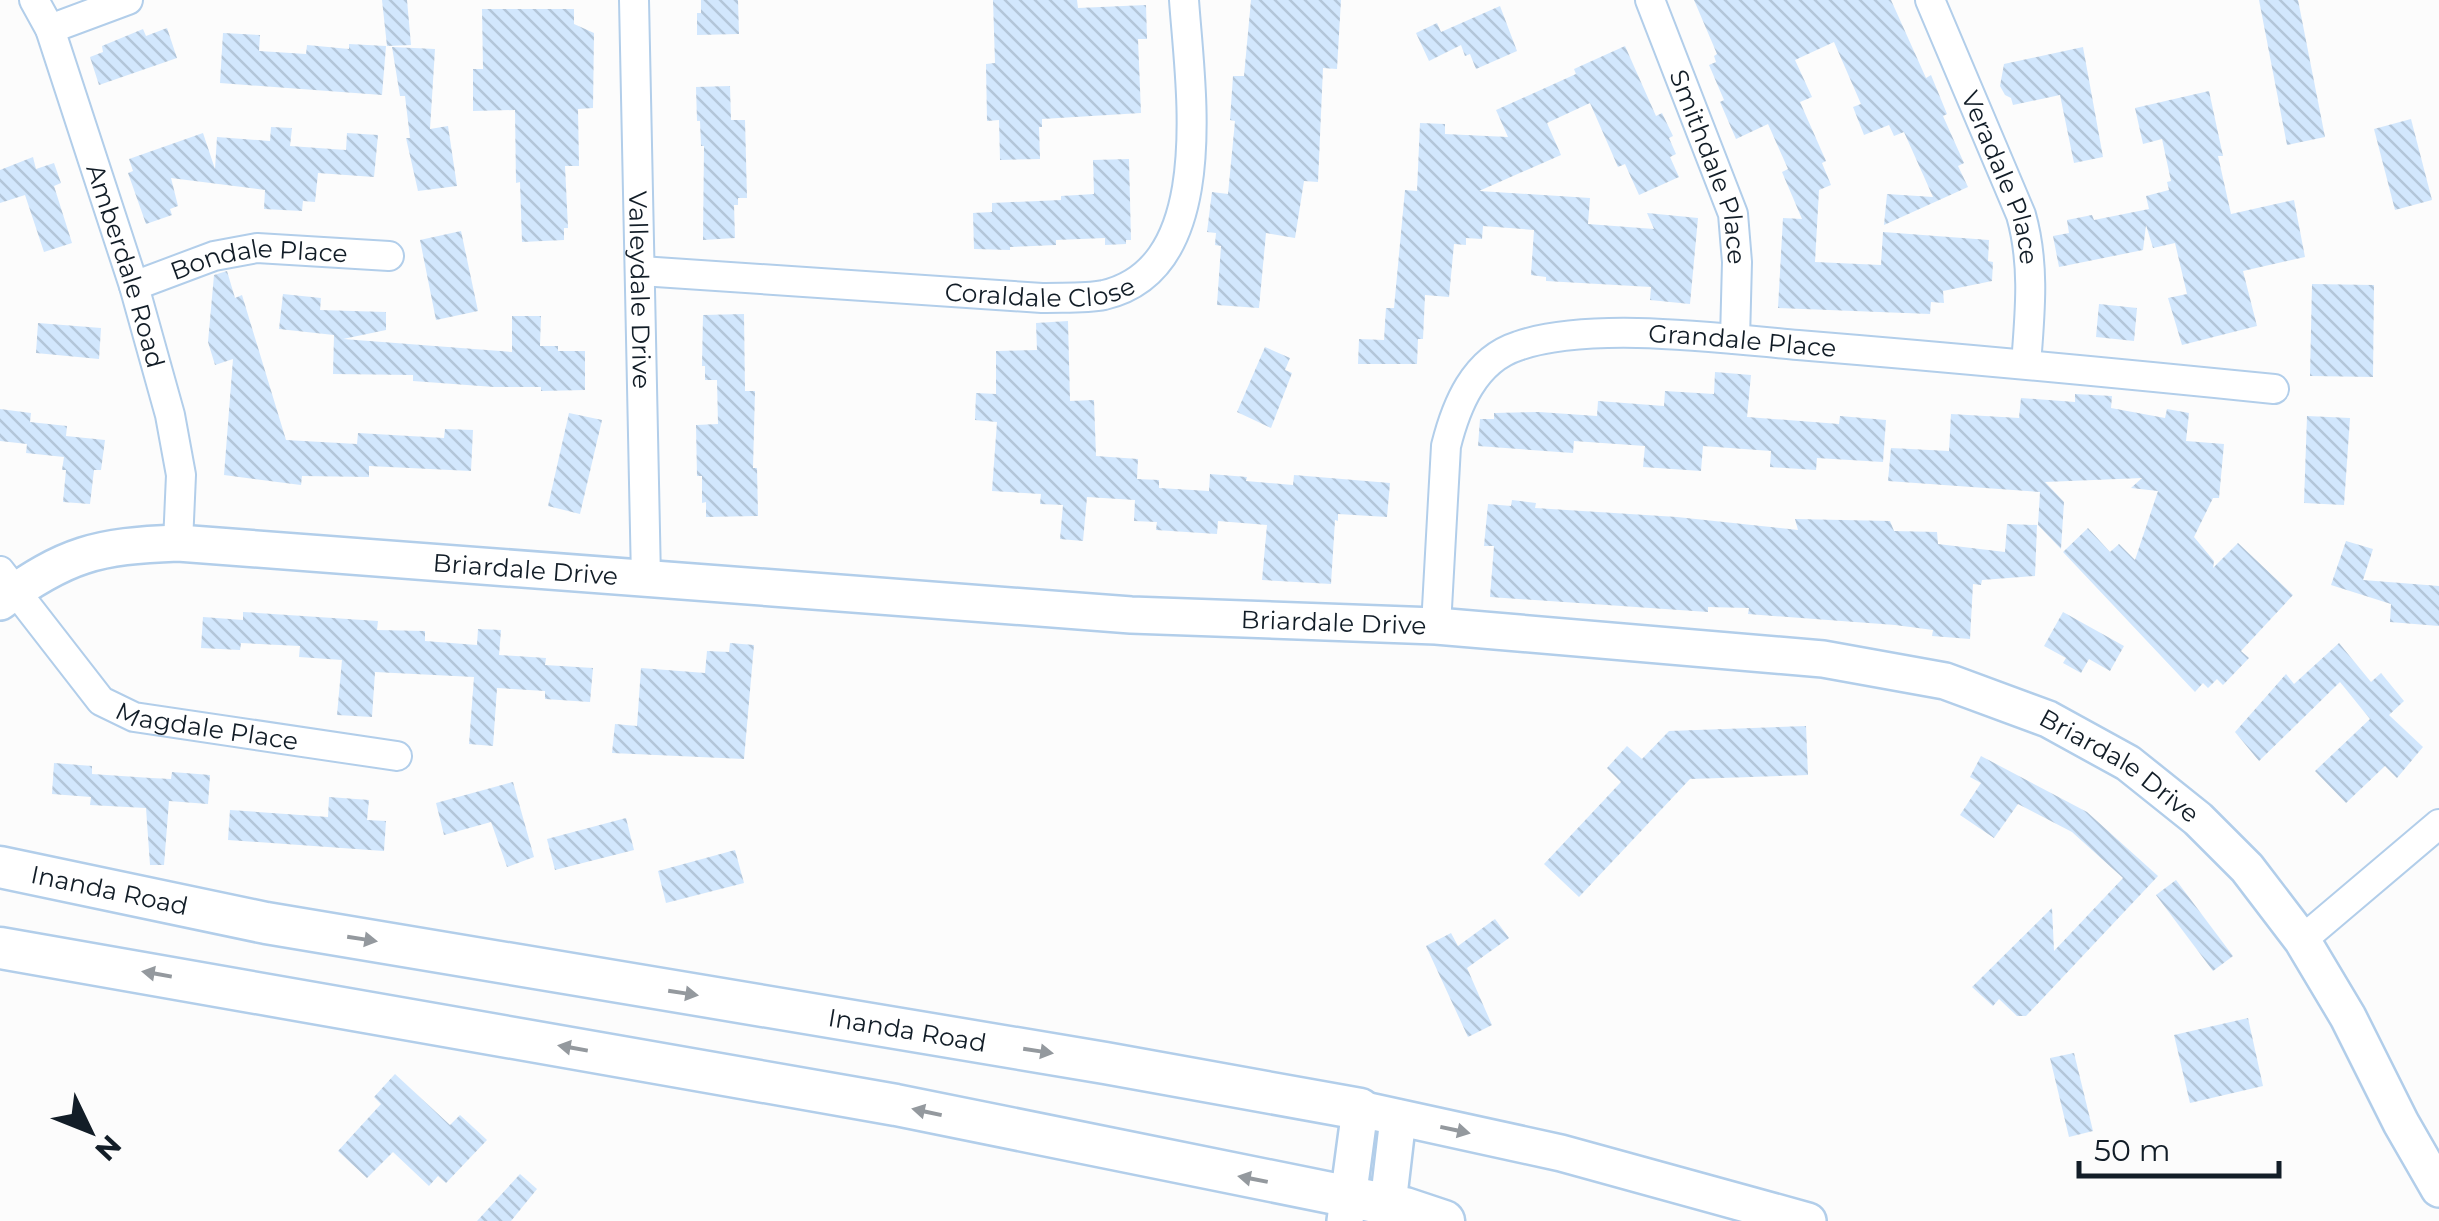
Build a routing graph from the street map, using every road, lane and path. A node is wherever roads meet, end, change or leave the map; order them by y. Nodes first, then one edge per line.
1 (34, 0) edge
2 (128, 0) edge
3 (634, 0) edge
4 (1184, 0) edge
5 (1650, 0) edge
6 (1930, 0) edge
7 (50, 28) junction
8 (389, 256) dead end
9 (642, 271) junction
10 (134, 286) junction
11 (1735, 340) junction
12 (2026, 364) junction
13 (2274, 389) dead end
14 (178, 543) junction
15 (646, 579) junction
16 (5, 588) edge
17 (1436, 626) junction
18 (397, 756) dead end
19 (2439, 824) edge
20 (0, 867) edge
21 (2302, 940) junction
22 (0, 948) edge
23 (1379, 1114) junction
24 (2439, 1189) edge
25 (1347, 1210) edge
26 (1387, 1213) edge
27 (1444, 1221) edge
28 (1808, 1221) edge

1 - 7 street, Amberdale Road
2 - 7 street
3 - 9 street, Valleydale Drive
4 - 9 street, Coraldale Close
5 - 11 street, Smithdale Place
6 - 12 street, Veradale Place
7 - 10 street, Amberdale Road
8 - 10 street, Bondale Place
9 - 15 street, Valleydale Drive
10 - 14 street, Amberdale Road
11 - 12 street, Grandale Place
11 - 17 street, Grandale Place
12 - 13 street, Grandale Place
14 - 15 street, Briardale Drive
14 - 16 street, Briardale Drive
15 - 17 street, Briardale Drive
16 - 18 street, Magdale Place
17 - 21 street, Briardale Drive
19 - 21 street
20 -> 23 main road, Inanda Road
21 - 24 street, Briardale Drive
25 -> 22 main road
23 - 25 street
23 - 26 street
23 -> 28 street, Inanda Road
25 - 26 main road
26 - 27 main road

